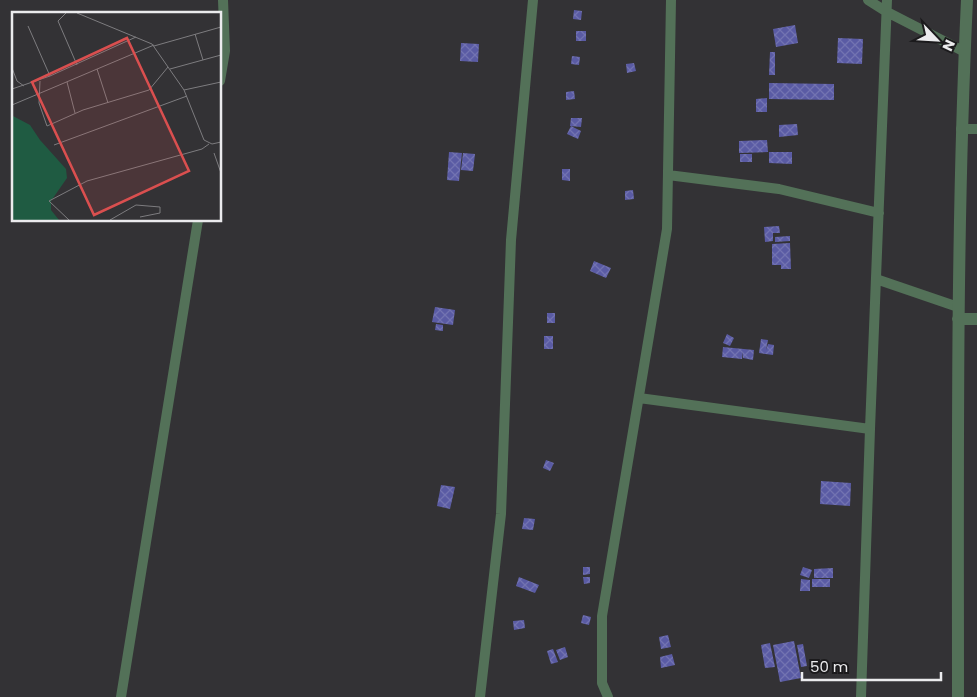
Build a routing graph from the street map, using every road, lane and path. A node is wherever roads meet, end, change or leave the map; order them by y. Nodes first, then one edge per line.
1 (223, 0) edge
2 (534, 0) edge
3 (671, 0) edge
4 (868, 0) edge
5 (887, 0) edge
6 (967, 0) edge
7 (887, 12) junction
8 (964, 52) junction
9 (221, 75) edge
10 (961, 129) junction
11 (977, 129) edge
12 (668, 176) junction
13 (879, 214) junction
14 (198, 221) edge
15 (876, 279) junction
16 (958, 313) junction
17 (977, 319) edge
18 (639, 398) junction
19 (870, 428) junction
20 (120, 697) edge
21 (480, 697) edge
22 (608, 697) edge
23 (861, 697) edge
24 (958, 697) edge

1 - 9 lane
2 - 21 lane
3 - 12 lane
4 - 7 lane
5 - 7 lane
6 - 8 street
7 - 8 lane
7 - 13 lane
8 - 10 street
10 - 11 lane
10 - 16 street
12 - 13 lane
12 - 18 lane
13 - 15 lane
14 - 20 lane
15 - 16 lane
15 - 19 lane
16 - 17 street
16 - 24 street
18 - 19 lane
18 - 22 lane
19 - 23 lane

